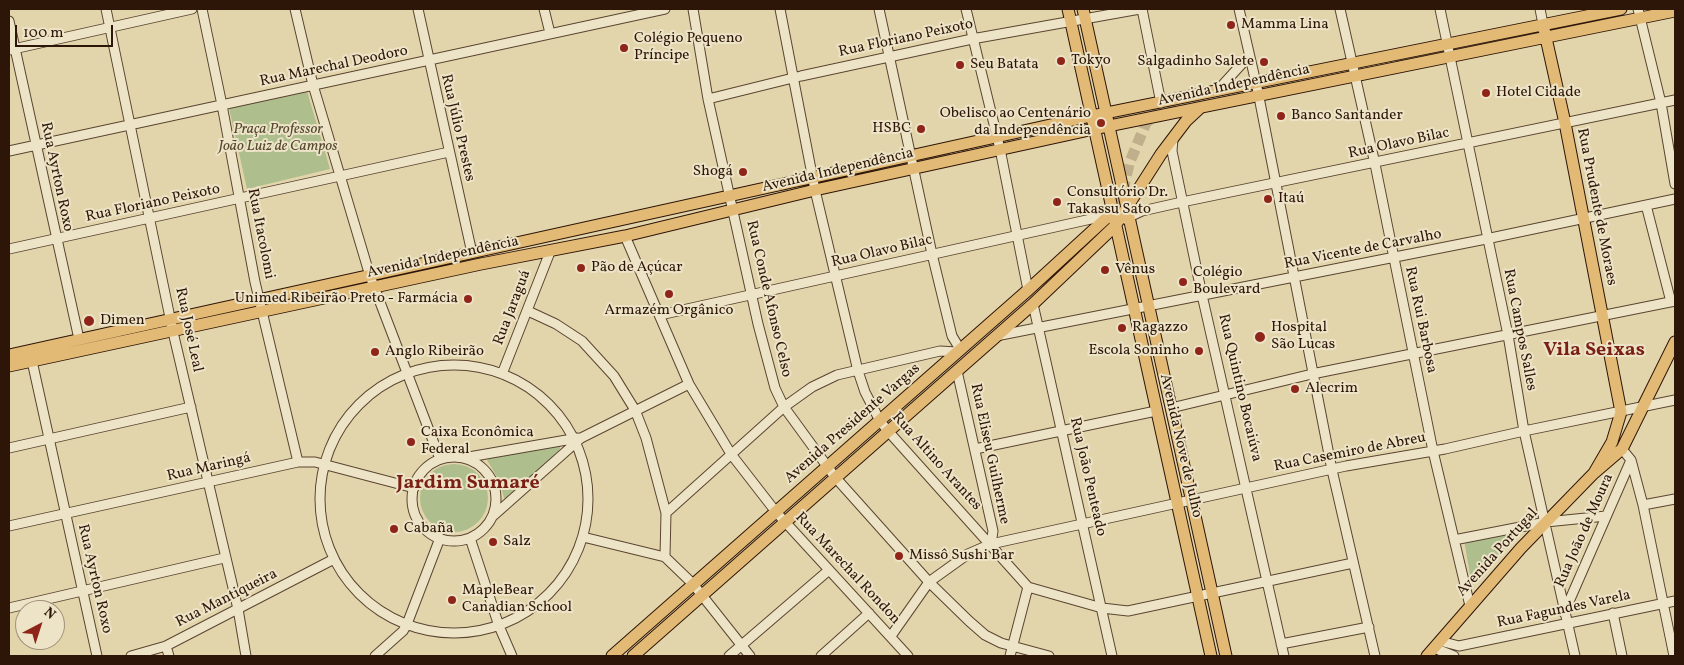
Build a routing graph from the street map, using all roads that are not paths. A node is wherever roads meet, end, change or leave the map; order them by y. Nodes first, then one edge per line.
1 (106, 9) edge
2 (192, 9) edge
3 (202, 9) edge
4 (295, 9) edge
5 (418, 9) edge
6 (544, 9) edge
7 (665, 9) edge
8 (693, 9) edge
9 (780, 9) edge
10 (879, 9) edge
11 (966, 9) edge
12 (1068, 9) edge
13 (1141, 9) edge
14 (1239, 9) edge
15 (1340, 9) edge
16 (1440, 9) edge
17 (1540, 9) edge
18 (1621, 9) edge
19 (1675, 11) edge
20 (1084, 13) edge
21 (1639, 13) edge
22 (9, 21) edge
23 (1071, 21) junction
24 (1543, 24) junction
25 (110, 27) junction
26 (550, 33) junction
27 (1545, 36) junction
28 (972, 39) junction
29 (1448, 43) junction
30 (12, 49) edge
31 (1249, 56) junction
32 (1450, 56) junction
33 (889, 57) junction
34 (428, 61) junction
35 (1352, 63) junction
36 (1355, 76) junction
37 (794, 78) junction
38 (1256, 83) junction
39 (313, 85) junction
40 (1217, 91) junction
41 (1258, 96) junction
42 (708, 99) junction
43 (1675, 100) edge
44 (1161, 103) junction
45 (1661, 103) junction
46 (1175, 104) tunnel mouth
47 (222, 105) junction
48 (1202, 107) junction
49 (1106, 113) junction
50 (1091, 116) junction
51 (1565, 122) junction
52 (132, 124) junction
53 (1109, 126) junction
54 (1094, 129) junction
55 (997, 137) junction
56 (1173, 138) junction
57 (1468, 144) junction
58 (36, 146) junction
59 (1000, 149) junction
60 (9, 151) edge
61 (449, 152) junction
62 (912, 156) junction
63 (1375, 164) junction
64 (915, 168) junction
65 (339, 175) junction
66 (813, 178) junction
67 (1276, 184) junction
68 (1675, 184) edge
69 (815, 190) junction
70 (729, 196) junction
71 (1675, 199) edge
72 (238, 200) junction
73 (1182, 202) junction
74 (1646, 205) junction
75 (733, 212) junction
76 (1128, 212) junction
77 (1111, 213) junction
78 (149, 218) junction
79 (1582, 220) junction
80 (1115, 226) junction
81 (1018, 234) junction
82 (625, 236) junction
83 (55, 239) junction
84 (1488, 239) junction
85 (1087, 245) dead end
86 (9, 249) edge
87 (550, 252) junction
88 (472, 253) junction
89 (932, 254) junction
90 (1393, 258) junction
91 (370, 276) junction
92 (1294, 276) junction
93 (836, 277) junction
94 (374, 287) junction
95 (1028, 290) junction
96 (752, 295) junction
97 (1202, 295) junction
98 (259, 299) junction
99 (1673, 301) edge
100 (1033, 304) junction
101 (1149, 306) junction
102 (1135, 309) junction
103 (528, 311) junction
104 (262, 312) junction
105 (660, 315) junction
106 (1602, 316) junction
107 (171, 318) junction
108 (1038, 328) junction
109 (174, 332) junction
110 (1508, 335) junction
111 (996, 336) junction
112 (79, 339) junction
113 (1675, 342) edge
114 (958, 351) junction
115 (1414, 354) junction
116 (9, 355) edge
117 (32, 362) junction
118 (9, 366) edge
119 (858, 371) junction
120 (958, 371) junction
121 (1314, 373) junction
122 (406, 374) junction
123 (502, 374) junction
124 (689, 384) junction
125 (1224, 394) junction
126 (1675, 400) edge
127 (784, 406) junction
128 (191, 408) junction
129 (1171, 408) junction
130 (1644, 408) junction
131 (635, 410) junction
132 (1156, 411) junction
133 (1621, 412) junction
134 (880, 421) junction
135 (1062, 429) junction
136 (1524, 430) junction
137 (888, 431) junction
138 (48, 439) junction
139 (577, 440) junction
140 (1612, 442) junction
141 (9, 448) edge
142 (975, 449) junction
143 (1622, 449) junction
144 (1433, 452) junction
145 (731, 454) junction
146 (463, 458) junction
147 (440, 459) junction
148 (1632, 460) junction
149 (298, 462) junction
150 (324, 464) junction
151 (827, 467) junction
152 (1332, 470) junction
153 (1594, 473) junction
154 (835, 477) junction
155 (207, 483) junction
156 (1247, 487) junction
157 (414, 488) junction
158 (1675, 498) edge
159 (1192, 499) junction
160 (1177, 503) junction
161 (1643, 505) junction
162 (776, 512) junction
163 (666, 513) junction
164 (65, 514) junction
165 (1606, 516) junction
166 (492, 517) junction
167 (785, 521) junction
168 (1083, 522) junction
169 (1546, 522) junction
170 (9, 526) edge
171 (993, 531) junction
172 (982, 534) junction
173 (583, 537) junction
174 (440, 538) junction
175 (470, 538) junction
176 (1454, 540) junction
177 (991, 544) junction
178 (665, 557) junction
179 (224, 558) junction
180 (334, 559) junction
181 (1353, 563) junction
182 (829, 570) junction
183 (1267, 581) junction
184 (929, 582) junction
185 (693, 584) junction
186 (1028, 587) junction
187 (82, 589) junction
188 (1212, 592) junction
189 (702, 595) junction
190 (1197, 596) junction
191 (1675, 601) edge
192 (1664, 604) junction
193 (1470, 606) junction
194 (9, 608) edge
195 (1102, 608) junction
196 (238, 609) junction
197 (869, 613) junction
198 (1613, 613) junction
199 (1565, 618) junction
200 (407, 624) junction
201 (499, 626) junction
202 (1369, 627) junction
203 (891, 636) junction
204 (1281, 644) junction
205 (741, 645) junction
206 (166, 646) junction
207 (1013, 646) junction
208 (1459, 646) junction
209 (1434, 649) edge
210 (1452, 655) edge
211 (97, 656) edge
212 (131, 656) edge
213 (169, 656) edge
214 (246, 656) edge
215 (375, 656) edge
216 (512, 656) edge
217 (612, 656) edge
218 (633, 656) edge
219 (729, 656) edge
220 (750, 656) edge
221 (821, 656) edge
222 (908, 656) edge
223 (1010, 656) edge
224 (1049, 656) edge
225 (1112, 656) edge
226 (1211, 656) edge
227 (1222, 656) edge
228 (1284, 656) edge
229 (1375, 656) edge
230 (1575, 656) edge
231 (1622, 656) edge
232 (1674, 656) edge

1 - 25 street, Rua José Leal
2 - 25 street
3 - 47 street, Rua Itacolomi
4 - 39 street
5 - 34 street, Rua Júlio Prestes
6 - 26 street
7 - 26 street, Rua Marechal Deodoro
8 - 42 street, Rua Conde Afonso Celso
9 - 37 street, Rua Altino Arantes
10 - 33 street
11 - 28 street
12 - 23 main road, Avenida Nove de Julho
13 - 20 street, Rua Floriano Peixoto
13 - 44 street
14 - 31 street
15 - 35 street, Rua Rui Barbosa
16 - 29 street, Rua Campos Salles
17 - 24 street, Rua Prudente de Moraes
18 - 24 main road, Avenida Independência
19 - 21 main road, Avenida Independência
20 - 23 street, Rua Floriano Peixoto
20 - 49 main road, Avenida Nove de Julho
21 - 27 main road, Avenida Independência
21 - 45 street
22 - 30 street, Rua Ayrton Roxo
23 - 28 street, Rua Floriano Peixoto
23 - 50 main road, Avenida Nove de Julho
24 - 27 main road, Rua Prudente de Moraes
24 - 29 main road, Avenida Independência
25 - 30 street
25 - 52 street, Rua José Leal
26 - 34 street, Rua Marechal Deodoro
27 - 32 main road, Avenida Independência
27 - 51 main road, Rua Prudente de Moraes
28 - 33 street, Rua Floriano Peixoto
28 - 55 street
29 - 32 street, Rua Campos Salles
29 - 35 main road, Avenida Independência
30 - 58 street, Rua Ayrton Roxo
31 - 38 street
31 - 40 street
32 - 36 main road, Avenida Independência
32 - 57 street, Rua Campos Salles
33 - 37 street, Rua Floriano Peixoto
33 - 62 street
34 - 39 street, Rua Marechal Deodoro
34 - 61 street, Rua Júlio Prestes
35 - 36 street, Rua Rui Barbosa
35 - 38 main road, Avenida Independência
36 - 41 main road, Avenida Independência
36 - 63 street, Rua Rui Barbosa
37 - 42 street, Rua Floriano Peixoto
37 - 66 street, Rua Altino Arantes
38 - 40 main road, Avenida Independência
38 - 41 street
38 - 46 main road
39 - 47 street, Rua Marechal Deodoro
39 - 65 street
40 - 44 main road, Avenida Independência
41 - 48 main road, Avenida Independência
41 - 67 street
42 - 70 street, Rua Conde Afonso Celso
43 - 45 street, Rua Olavo Bilac
44 - 49 main road, Avenida Independência
45 - 51 street, Rua Olavo Bilac
45 - 68 street
47 - 52 street, Rua Marechal Deodoro
47 - 72 street, Rua Itacolomi
48 - 53 main road, Avenida Independência
48 - 56 main road
49 - 50 main road, Avenida Independência
49 - 53 main road, Avenida Nove de Julho
50 - 54 main road, Avenida Nove de Julho
50 - 55 main road, Avenida Independência
51 - 57 street, Rua Olavo Bilac
51 - 79 main road, Rua Prudente de Moraes
52 - 58 street, Rua Marechal Deodoro
52 - 78 street, Rua José Leal
53 - 54 main road, Avenida Independência
53 - 76 main road, Avenida Nove de Julho
54 - 59 main road, Avenida Independência
54 - 77 main road, Avenida Nove de Julho
55 - 59 street
55 - 62 main road, Avenida Independência
56 - 73 street, Rua Quintino Bocaiúva
56 - 76 main road, Avenida Presidente Vargas
57 - 63 street, Rua Olavo Bilac
57 - 84 street, Rua Campos Salles
58 - 60 street, Rua Marechal Deodoro
58 - 83 street, Rua Ayrton Roxo
59 - 64 main road, Avenida Independência
59 - 81 street
61 - 65 street, Rua Floriano Peixoto
61 - 88 street, Rua Júlio Prestes
62 - 64 street
62 - 66 main road, Avenida Independência
63 - 67 street, Rua Olavo Bilac
63 - 90 street, Rua Rui Barbosa
64 - 69 main road, Avenida Independência
64 - 89 street
65 - 72 street, Rua Floriano Peixoto
65 - 91 street
66 - 69 street, Rua Altino Arantes
66 - 70 main road, Avenida Independência
67 - 73 street, Rua Olavo Bilac
67 - 92 street
69 - 75 main road, Avenida Independência
69 - 93 street, Rua Altino Arantes
70 - 75 street, Rua Conde Afonso Celso
70 - 88 main road, Avenida Independência
71 - 74 street, Rua Vicente de Carvalho
72 - 78 street, Rua Floriano Peixoto
72 - 98 street, Rua Itacolomi
73 - 76 street, Rua Olavo Bilac
73 - 97 street, Rua Quintino Bocaiúva
74 - 79 street, Rua Vicente de Carvalho
74 - 99 street
75 - 82 main road, Avenida Independência
75 - 96 street, Rua Conde Afonso Celso
76 - 80 main road, Avenida Presidente Vargas
76 - 101 main road, Avenida Nove de Julho
77 - 80 main road, Avenida Nove de Julho
77 - 81 street, Rua Olavo Bilac
77 - 95 main road, Avenida Presidente Vargas
78 - 83 street, Rua Floriano Peixoto
78 - 107 street, Rua José Leal
79 - 84 street, Rua Vicente de Carvalho
79 - 106 main road, Rua Prudente de Moraes
80 - 100 main road, Avenida Presidente Vargas
80 - 102 main road, Avenida Nove de Julho
81 - 89 street, Rua Olavo Bilac
81 - 95 street
82 - 87 main road, Avenida Independência
82 - 105 street, Rua Marechal Rondon
83 - 86 street, Rua Floriano Peixoto
83 - 112 street, Rua Ayrton Roxo
84 - 90 street, Rua Vicente de Carvalho
84 - 110 street, Rua Campos Salles
85 - 114 main road
87 - 94 main road, Avenida Independência
87 - 103 street, Rua Jaraguá
88 - 91 main road, Avenida Independência
89 - 93 street, Rua Olavo Bilac
89 - 114 street
90 - 92 street, Rua Vicente de Carvalho
90 - 115 street, Rua Rui Barbosa
91 - 94 street
91 - 98 main road, Avenida Independência
92 - 97 street, Rua Vicente de Carvalho
92 - 121 street
93 - 96 street, Rua Olavo Bilac
93 - 119 street, Rua Altino Arantes
94 - 104 main road, Avenida Independência
94 - 122 street
95 - 114 main road, Avenida Presidente Vargas
96 - 105 street, Rua Olavo Bilac
96 - 127 street, Rua Conde Afonso Celso
97 - 101 street, Rua Vicente de Carvalho
97 - 125 street, Rua Quintino Bocaiúva
98 - 104 street, Rua Itacolomi
98 - 107 main road, Avenida Independência
99 - 106 street
100 - 108 street, Rua João Penteado
100 - 111 main road, Avenida Presidente Vargas
101 - 102 street, Rua Vicente de Carvalho
101 - 129 main road, Avenida Nove de Julho
102 - 108 street, Rua Vicente de Carvalho
102 - 132 main road, Avenida Nove de Julho
103 - 123 street, Rua Jaraguá
103 - 131 street
104 - 109 main road, Avenida Independência
104 - 149 street, Rua Itacolomi
105 - 124 street, Rua Marechal Rondon
106 - 110 street
106 - 133 main road, Rua Prudente de Moraes
107 - 109 street, Rua José Leal
107 - 112 main road, Avenida Independência
108 - 111 street, Rua Vicente de Carvalho
108 - 135 street, Rua João Penteado
109 - 117 main road, Avenida Independência
109 - 128 street, Rua José Leal
110 - 115 street
110 - 136 street, Rua Campos Salles
111 - 120 main road, Avenida Presidente Vargas
112 - 116 main road, Avenida Independência
113 - 130 main road
114 - 119 street
114 - 134 main road, Avenida Presidente Vargas
115 - 121 street
115 - 144 street, Rua Rui Barbosa
117 - 118 main road, Avenida Independência
117 - 138 street, Rua Ayrton Roxo
119 - 127 street
119 - 134 street, Rua Altino Arantes
120 - 137 main road, Avenida Presidente Vargas
120 - 142 street, Rua Eliseu Guilherme
121 - 125 street
121 - 152 street
122 - 123 street
122 - 147 street
122 - 150 street
123 - 139 street
124 - 131 street
124 - 145 street, Rua Marechal Rondon
125 - 129 street
125 - 156 street, Rua Quintino Bocaiúva
126 - 130 street, Rua Casemiro de Abreu
127 - 145 street
127 - 151 street, Rua Conde Afonso Celso
128 - 138 street
128 - 155 street, Rua José Leal
129 - 159 main road, Avenida Nove de Julho
130 - 133 street, Rua Casemiro de Abreu
130 - 143 main road
131 - 139 street
131 - 163 street
132 - 135 street
132 - 160 main road, Avenida Nove de Julho
133 - 136 street, Rua Casemiro de Abreu
133 - 140 main road, Avenida Portugal
134 - 137 street, Rua Altino Arantes
134 - 151 main road, Avenida Presidente Vargas
135 - 142 street
135 - 168 street, Rua João Penteado
136 - 144 street, Rua Casemiro de Abreu
136 - 169 street, Rua Campos Salles
137 - 154 main road, Avenida Presidente Vargas
137 - 172 street, Rua Altino Arantes
138 - 141 street
138 - 164 street, Rua Ayrton Roxo
139 - 146 street
139 - 166 street
139 - 173 street
140 - 143 main road
140 - 153 main road, Avenida Portugal
142 - 171 street, Rua Eliseu Guilherme
143 - 148 street
143 - 153 main road, Avenida Portugal
144 - 152 street, Rua Casemiro de Abreu
144 - 176 street, Rua Rui Barbosa
145 - 162 street, Rua Marechal Rondon
145 - 163 street
146 - 147 street
146 - 166 street
147 - 157 street
148 - 161 street
148 - 165 street, Rua João de Moura
149 - 150 street, Rua Maringá
149 - 155 street, Rua Maringá
150 - 157 street, Rua Maringá
150 - 180 street
151 - 154 street, Rua Conde Afonso Celso
151 - 162 main road, Avenida Presidente Vargas
152 - 156 street, Rua Casemiro de Abreu
152 - 181 street
153 - 169 main road, Avenida Portugal
154 - 167 main road, Avenida Presidente Vargas
154 - 184 street, Rua Conde Afonso Celso
155 - 164 street, Rua Maringá
155 - 179 street, Rua José Leal
156 - 159 street, Rua Casemiro de Abreu
156 - 183 street, Rua Quintino Bocaiúva
157 - 174 street
158 - 161 street
159 - 160 street, Rua Casemiro de Abreu
159 - 188 main road, Avenida Nove de Julho
160 - 168 street, Rua Casemiro de Abreu
160 - 190 main road, Avenida Nove de Julho
161 - 192 street
162 - 167 street, Rua Marechal Rondon
162 - 185 main road, Avenida Presidente Vargas
163 - 178 street
164 - 170 street, Rua Maringá
164 - 187 street, Rua Ayrton Roxo
165 - 169 street
165 - 199 street, Rua João de Moura
166 - 175 street
167 - 182 street, Rua Marechal Rondon
167 - 189 main road, Avenida Presidente Vargas
168 - 177 street, Rua Casemiro de Abreu
168 - 195 street, Rua João Penteado
169 - 176 street
169 - 193 main road, Avenida Portugal
169 - 199 street, Rua Campos Salles
171 - 172 street
171 - 177 street, Rua Eliseu Guilherme
172 - 177 street, Rua Altino Arantes
173 - 178 street
173 - 201 street
174 - 175 street
174 - 200 street
175 - 201 street
176 - 193 street, Rua Rui Barbosa
177 - 184 street, Rua Casemiro de Abreu
177 - 186 street, Rua Altino Arantes
178 - 185 street
179 - 187 street
179 - 196 street, Rua José Leal
180 - 196 street, Rua Mantiqueira
180 - 200 street
181 - 183 street
181 - 202 street
182 - 197 street, Rua Marechal Rondon
182 - 205 street
183 - 188 street
183 - 204 street, Rua Quintino Bocaiúva
184 - 203 street, Rua Casemiro de Abreu
184 - 207 street, Rua Conde Afonso Celso
185 - 189 street
185 - 217 main road, Avenida Presidente Vargas
186 - 195 street
186 - 207 street
187 - 194 street
187 - 211 street, Rua Ayrton Roxo
188 - 190 street
188 - 227 main road, Avenida Nove de Julho
189 - 205 street
189 - 218 main road, Avenida Presidente Vargas
190 - 195 street
190 - 226 main road, Avenida Nove de Julho
191 - 192 street, Rua Fagundes Varela
192 - 198 street, Rua Fagundes Varela
192 - 232 street
193 - 209 main road, Avenida Portugal
195 - 225 street, Rua João Penteado
196 - 206 street, Rua Mantiqueira
196 - 214 street, Rua José Leal
197 - 203 street, Rua Marechal Rondon
197 - 221 street
198 - 199 street, Rua Fagundes Varela
198 - 231 street
199 - 208 street, Rua Fagundes Varela
199 - 230 street, Rua Campos Salles
200 - 201 street
200 - 215 street
201 - 216 street
202 - 204 street
202 - 229 street
203 - 222 street, Rua Marechal Rondon
204 - 228 street, Rua Quintino Bocaiúva
205 - 219 street
205 - 220 street
206 - 212 street, Rua Mantiqueira
206 - 213 street
207 - 223 street
207 - 224 street, Rua Conde Afonso Celso
208 - 209 street, Rua Fagundes Varela
208 - 210 street
209 - 210 street

